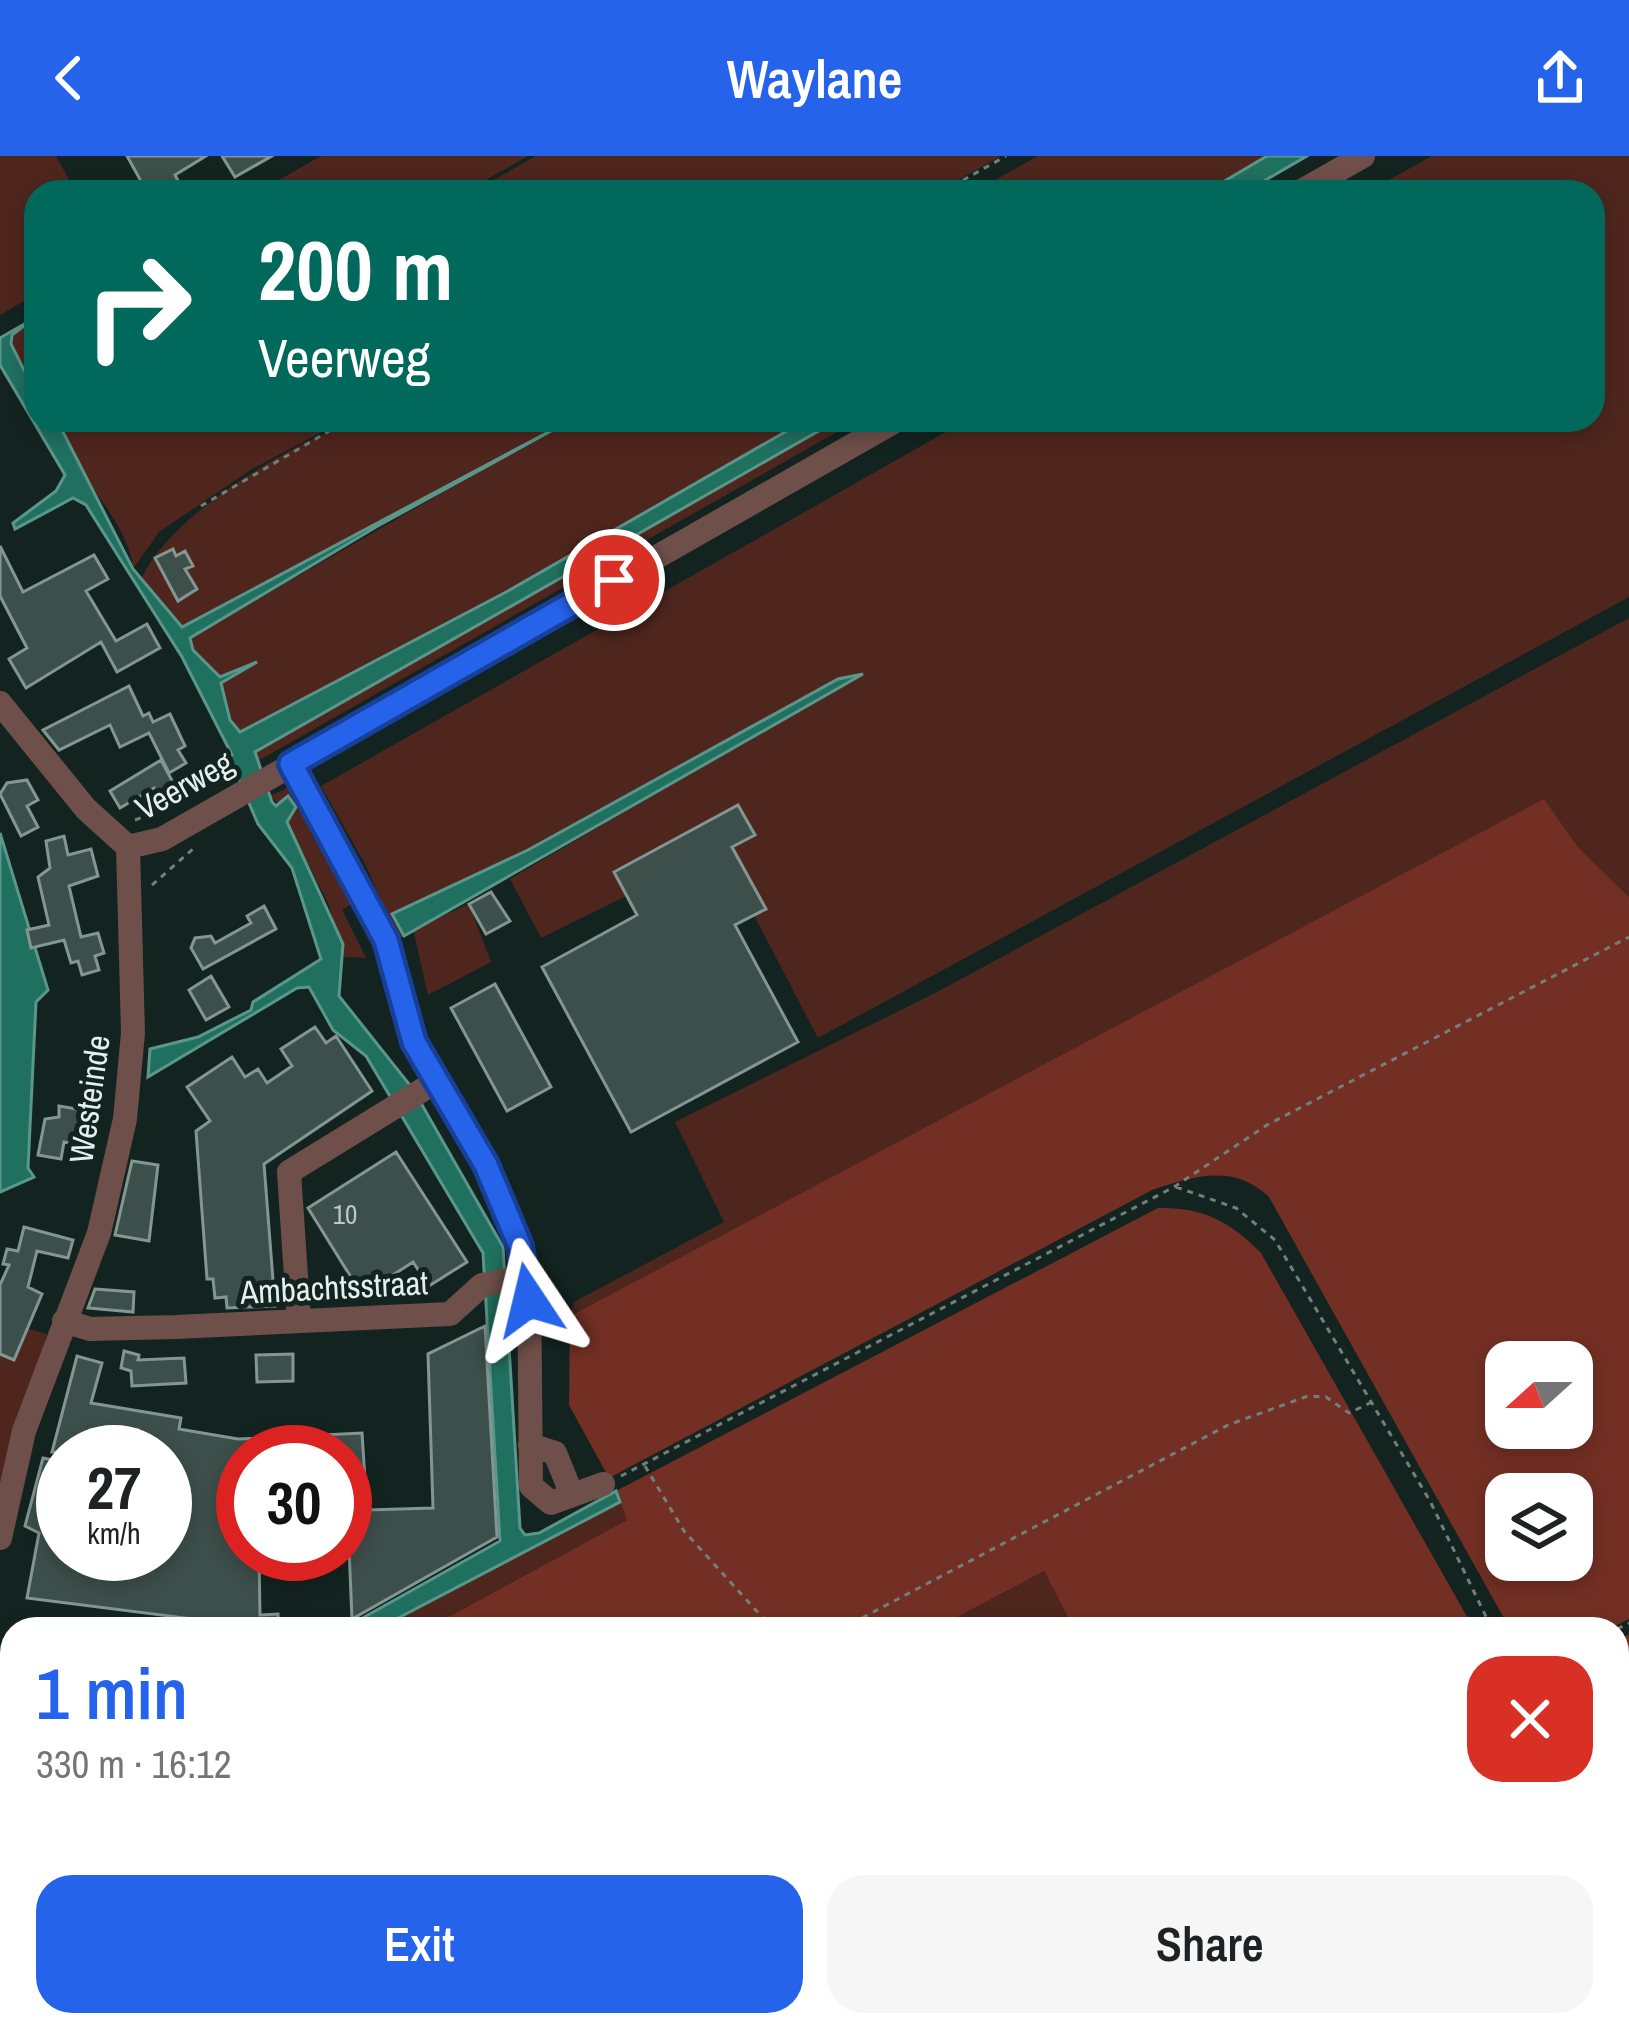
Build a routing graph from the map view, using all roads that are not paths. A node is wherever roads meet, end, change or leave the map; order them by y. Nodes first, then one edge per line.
1 (1363, 156) edge
2 (1321, 180) edge
3 (876, 432) edge
4 (0, 703) edge
5 (281, 770) junction
6 (128, 847) junction
7 (430, 1086) junction
8 (519, 1277) junction
9 (64, 1321) junction
10 (298, 1321) junction
11 (530, 1445) junction
12 (603, 1484) road end
13 (572, 1495) junction
14 (0, 1538) edge

1 - 2 street
3 - 5 street, Veerweg
4 - 6 street
5 - 6 street, Veerweg
5 - 7 street
6 - 9 street, Westeinde
7 - 8 street
7 - 10 street
8 - 10 street, Ambachtsstraat
8 - 11 street
9 - 10 street, Ambachtsstraat
9 - 14 street, Westeinde
11 - 13 street
11 - 13 street
12 - 13 street

